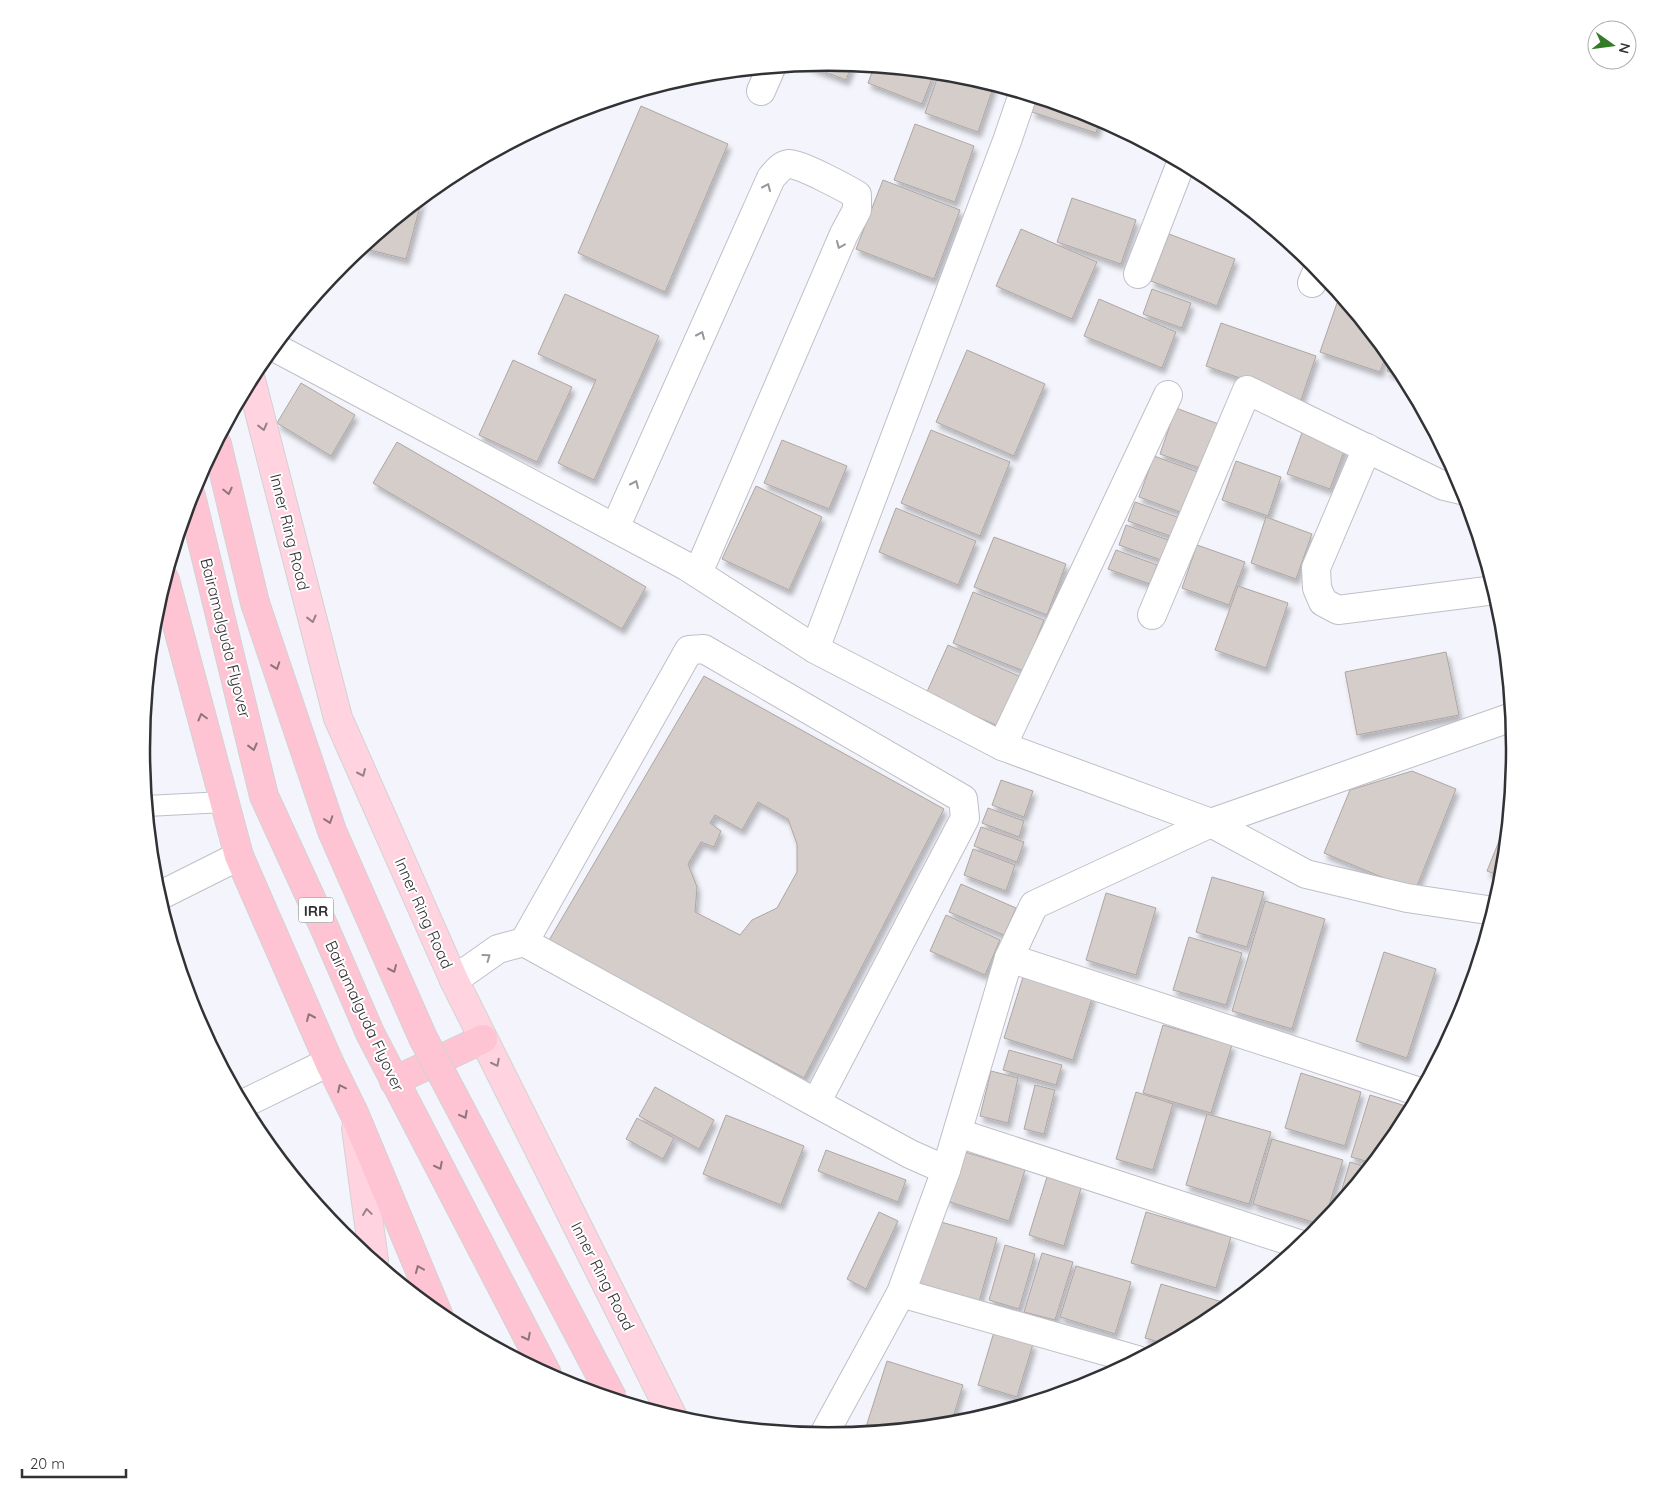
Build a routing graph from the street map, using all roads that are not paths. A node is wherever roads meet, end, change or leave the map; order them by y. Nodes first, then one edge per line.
1 (1021, 99) edge
2 (1179, 169) edge
3 (1138, 274) dead end
4 (281, 351) edge
5 (254, 390) edge
6 (1168, 395) dead end
7 (1367, 448) junction
8 (219, 452) edge
9 (1454, 488) edge
10 (194, 510) edge
11 (616, 528) junction
12 (698, 573) junction
13 (1488, 591) edge
14 (169, 593) edge
15 (1152, 615) dead end
16 (815, 649) junction
17 (1506, 719) edge
18 (1002, 746) junction
19 (224, 802) junction
20 (153, 806) edge
21 (1211, 822) junction
22 (239, 856) junction
23 (166, 893) edge
24 (1487, 910) edge
25 (524, 942) junction
26 (1008, 958) junction
27 (454, 980) junction
28 (484, 1039) junction
29 (329, 1062) junction
30 (394, 1081) junction
31 (1415, 1090) edge
32 (249, 1101) edge
33 (816, 1103) junction
34 (354, 1113) junction
35 (958, 1132) junction
36 (946, 1170) junction
37 (1294, 1242) edge
38 (373, 1251) edge
39 (901, 1293) junction
40 (432, 1299) edge
41 (1129, 1358) edge
42 (542, 1364) edge
43 (610, 1392) edge
44 (669, 1409) edge
45 (827, 1428) edge

1 - 16 street
2 - 3 street
4 - 11 street
5 -> 27 main road, Inner Ring Road
6 - 18 street
7 - 9 street
7 - 13 street
7 - 15 street
8 -> 43 highway, bridge
10 -> 30 highway, Bairamalguda Flyover / IRR
11 - 12 street
11 -> 12 street
12 - 16 street
19 -> 14 highway
16 - 18 street
17 - 21 street
18 - 21 street
19 - 20 lane
19 - 22 highway
21 - 24 street
21 - 26 street
22 - 23 street
29 -> 22 highway
27 -> 25 street
25 - 33 street
25 - 33 street
26 - 31 street
26 - 35 street
27 - 28 main road, Inner Ring Road
28 - 30 highway
28 -> 44 main road, Inner Ring Road
29 - 32 street
34 -> 29 highway
30 -> 42 highway, Bairamalguda Flyover / IRR
33 - 36 street
38 -> 34 main road
40 -> 34 highway
35 - 36 street
35 - 37 street
36 - 39 street
39 - 41 street
39 - 45 street

